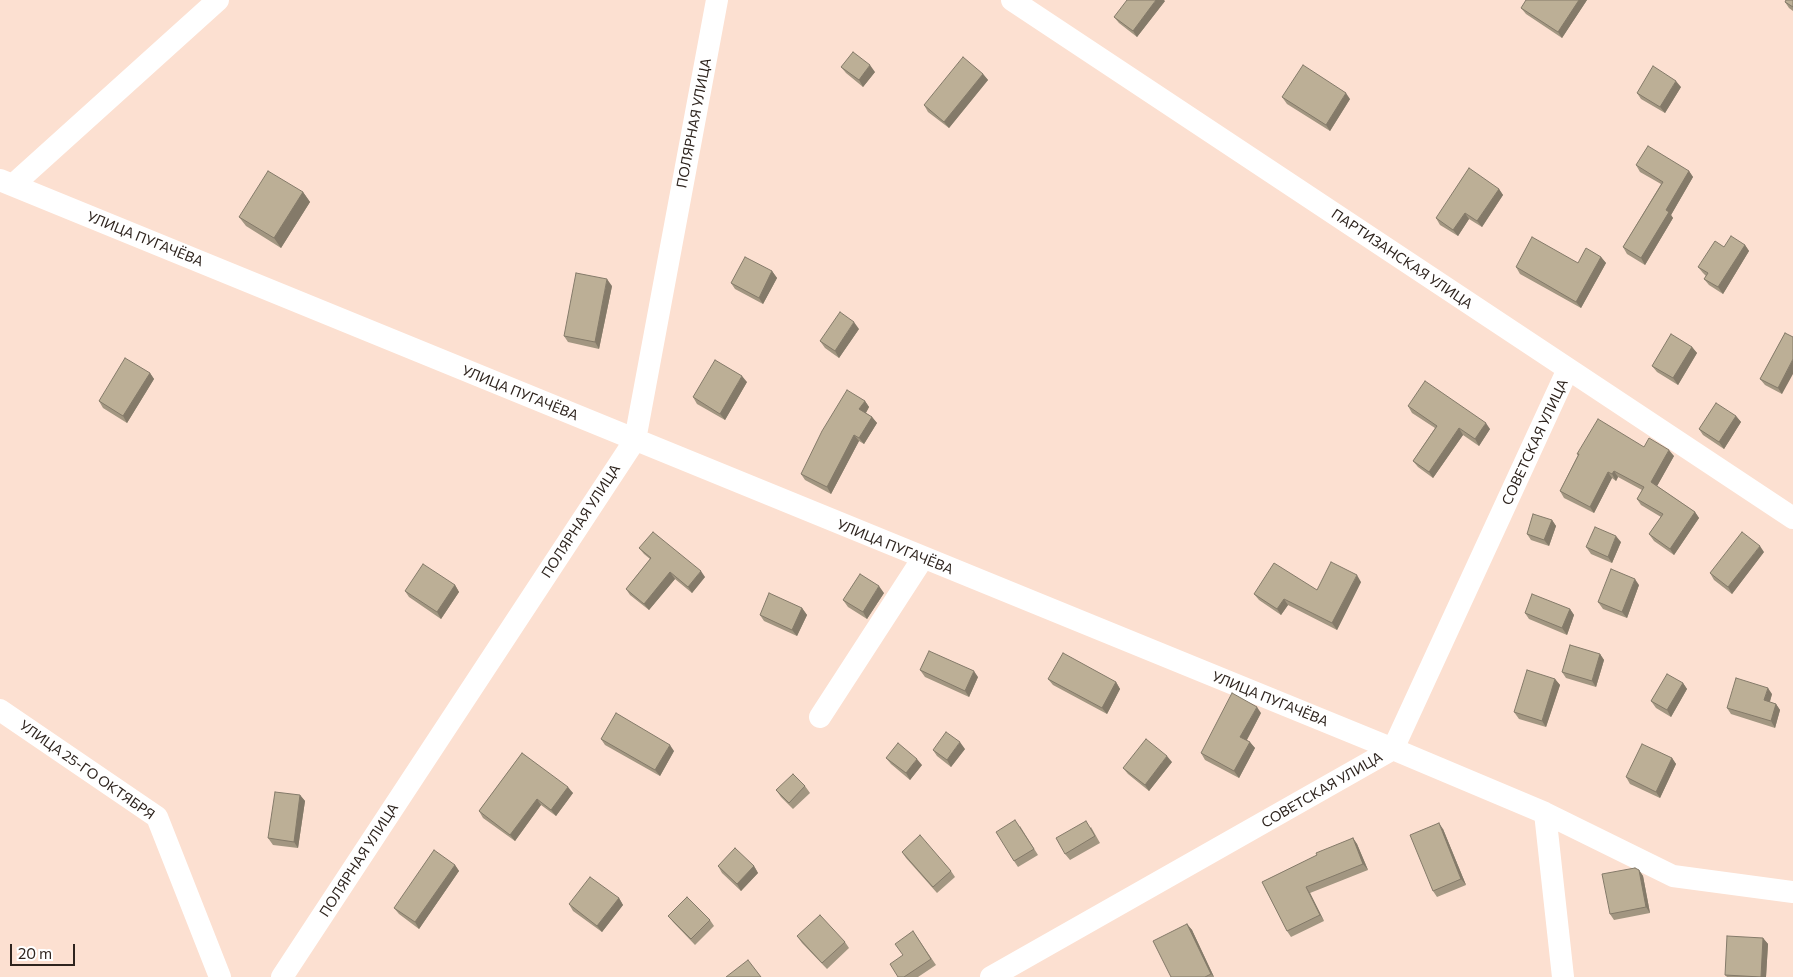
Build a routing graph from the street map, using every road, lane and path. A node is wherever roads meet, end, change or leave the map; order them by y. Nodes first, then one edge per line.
1 (218, 0) edge
2 (717, 0) edge
3 (1012, 0) edge
4 (7, 183) edge
5 (1568, 369) junction
6 (635, 440) junction
7 (1793, 518) edge
8 (923, 558) junction
9 (0, 710) edge
10 (820, 717) dead end
11 (1393, 749) junction
12 (1545, 813) junction
13 (1793, 892) edge
14 (220, 977) edge
15 (282, 977) edge
16 (991, 977) edge
17 (1563, 977) edge

1 - 4 street
2 - 6 street, ПОЛЯРНАЯ УЛИЦА
3 - 5 street, ПАРТИЗАНСКАЯ УЛИЦА
4 - 6 street, УЛИЦА ПУГАЧЁВА
5 - 7 street, ПАРТИЗАНСКАЯ УЛИЦА
5 - 11 street, СОВЕТСКАЯ УЛИЦА
6 - 8 street, УЛИЦА ПУГАЧЁВА
6 - 15 street, ПОЛЯРНАЯ УЛИЦА
8 - 10 street
8 - 11 street, УЛИЦА ПУГАЧЁВА
9 - 14 street, УЛИЦА 25-ГО ОКТЯБРЯ
11 - 12 street, УЛИЦА ПУГАЧЁВА
11 - 16 street, СОВЕТСКАЯ УЛИЦА
12 - 13 street, УЛИЦА ПУГАЧЁВА
12 - 17 street

